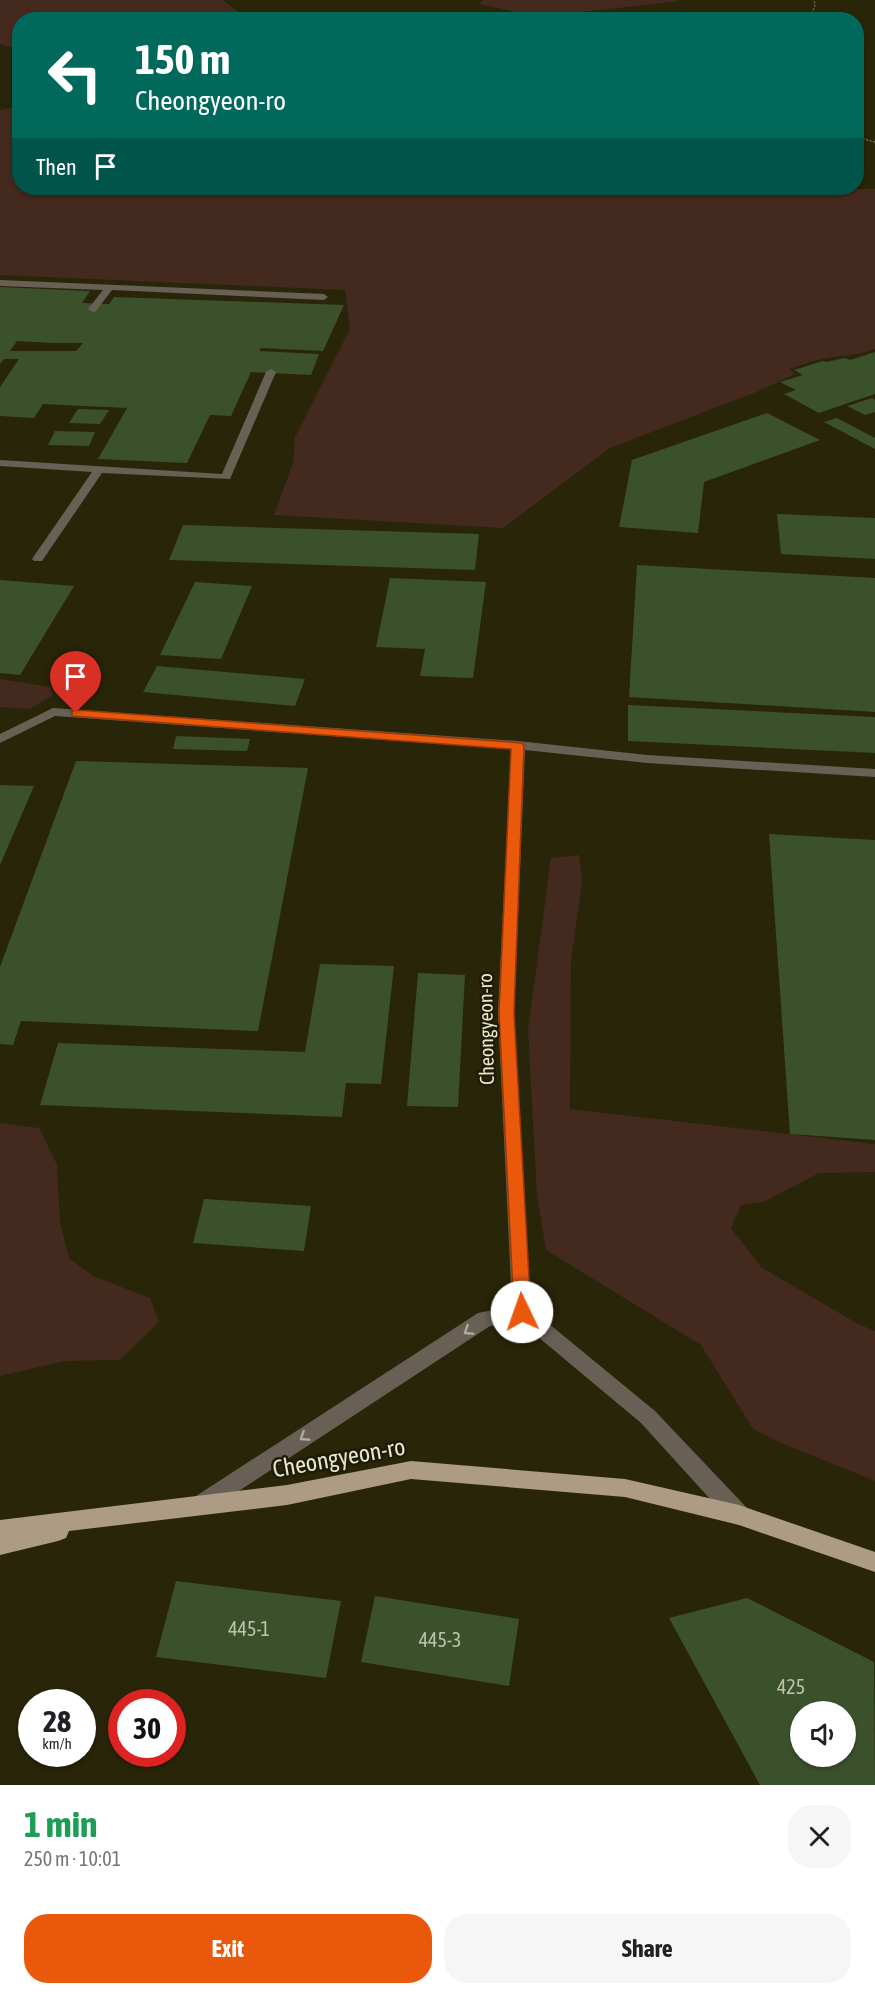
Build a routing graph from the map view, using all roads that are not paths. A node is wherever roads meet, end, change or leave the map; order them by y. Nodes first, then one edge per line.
1 (0, 283) edge
2 (109, 288) junction
3 (324, 297) dead end
4 (93, 309) dead end
5 (271, 372) dead end
6 (0, 463) edge
7 (100, 468) junction
8 (38, 559) dead end
9 (0, 739) edge
10 (518, 746) junction
11 (875, 773) edge
12 (522, 1312) junction
13 (197, 1507) junction
14 (129, 1515) junction
15 (739, 1515) junction
16 (0, 1530) edge
17 (0, 1545) edge
18 (875, 1562) edge

1 - 2 street
2 - 3 street
2 - 4 street
5 - 7 street
6 - 7 street
7 - 8 street
9 - 10 street
10 - 11 street
10 - 12 street, Cheongyeon-ro
12 -> 13 street, Cheongyeon-ro
12 - 15 street, Cheongyeon-ro
13 - 14 main road, Cheongyeon-ro
13 - 15 main road, Cheongyeon-ro
14 - 16 main road, Cheongyeon-ro
14 - 17 main road, Cheongyeon-ro
15 - 18 main road, Cheongyeon-ro

